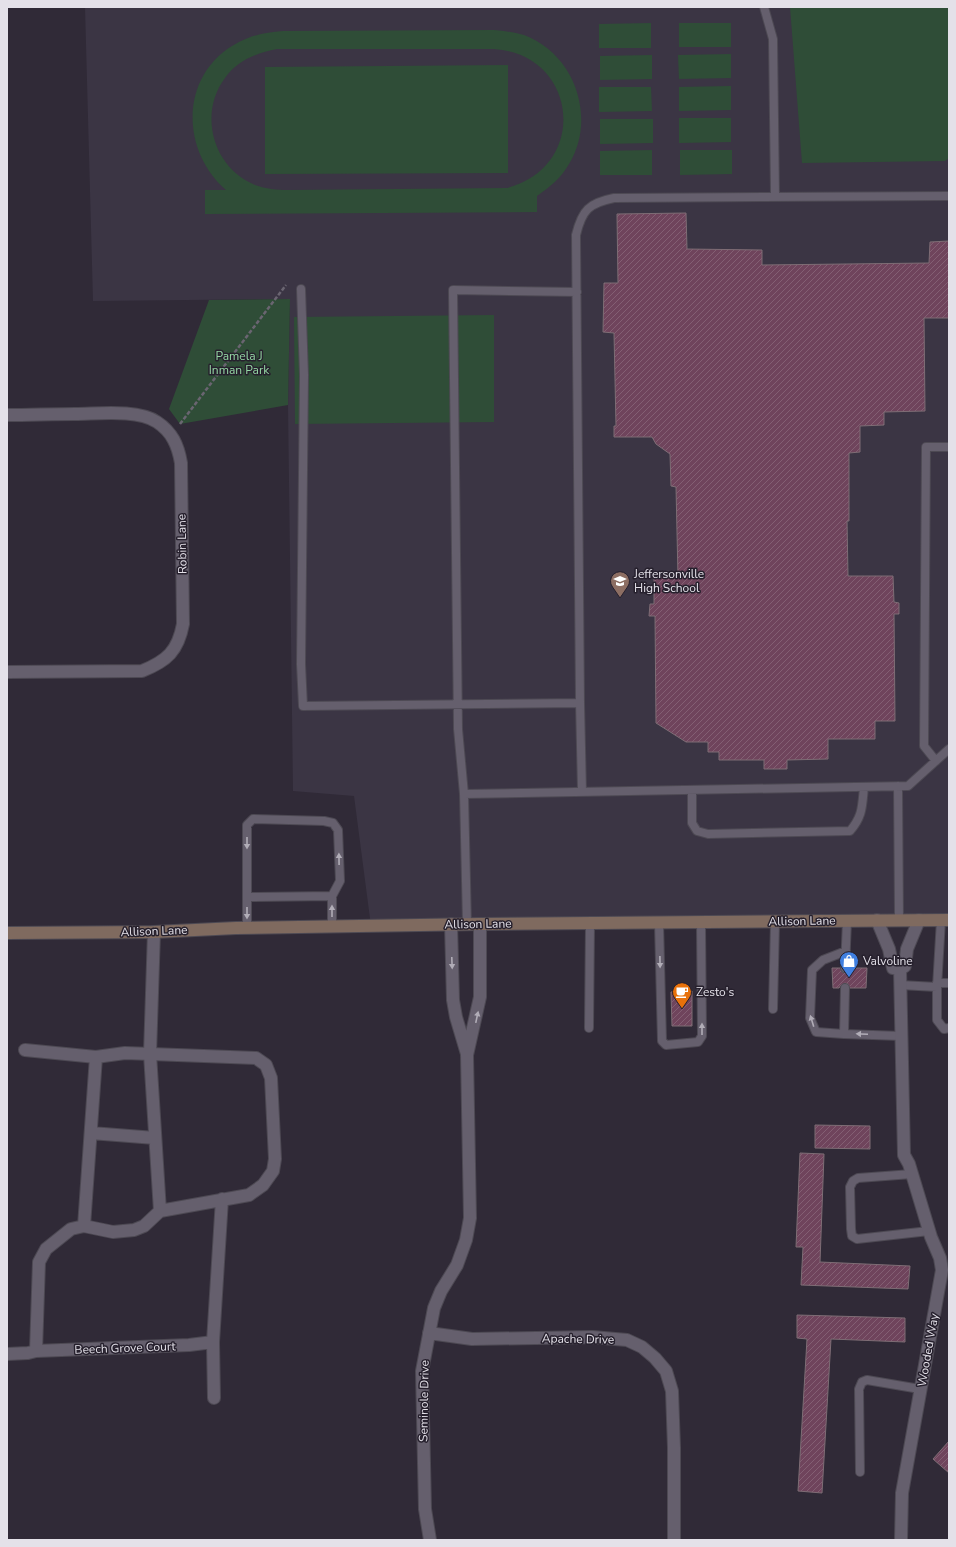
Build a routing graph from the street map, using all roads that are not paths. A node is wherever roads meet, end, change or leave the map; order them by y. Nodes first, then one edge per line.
1 (764, 7) edge
2 (949, 196) edge
3 (775, 197) junction
4 (301, 289) dead end
5 (577, 292) junction
6 (7, 415) edge
7 (949, 447) edge
8 (7, 672) edge
9 (580, 703) junction
10 (458, 704) junction
11 (949, 749) edge
12 (936, 761) junction
13 (898, 786) junction
14 (864, 787) junction
15 (692, 790) junction
16 (582, 792) junction
17 (464, 794) junction
18 (332, 896) junction
19 (247, 897) junction
20 (877, 920) junction
21 (899, 920) junction
22 (919, 920) junction
23 (945, 920) edge
24 (847, 921) junction
25 (775, 922) junction
26 (659, 923) junction
27 (701, 923) junction
28 (451, 924) junction
29 (467, 924) junction
30 (480, 924) junction
31 (590, 924) junction
32 (332, 926) junction
33 (247, 928) junction
34 (154, 932) junction
35 (7, 933) edge
36 (940, 944) junction
37 (949, 945) edge
38 (846, 951) junction
39 (845, 968) dead end
40 (900, 969) junction
41 (949, 983) edge
42 (900, 985) junction
43 (937, 985) junction
44 (845, 988) dead end
45 (773, 1009) dead end
46 (589, 1028) dead end
47 (949, 1028) edge
48 (844, 1034) junction
49 (901, 1036) junction
50 (25, 1050) dead end
51 (150, 1054) junction
52 (467, 1055) junction
53 (96, 1057) junction
54 (90, 1133) junction
55 (155, 1138) junction
56 (910, 1169) junction
57 (222, 1200) junction
58 (160, 1211) junction
59 (84, 1226) junction
60 (929, 1231) junction
61 (428, 1333) junction
62 (213, 1342) junction
63 (36, 1350) junction
64 (7, 1354) edge
65 (920, 1389) junction
66 (214, 1398) dead end
67 (860, 1472) dead end
68 (430, 1540) edge
69 (674, 1540) edge
70 (901, 1540) edge

1 - 3 lane
2 - 3 lane
3 - 5 lane
4 - 10 lane
5 - 9 lane
5 - 10 lane
6 - 8 street, Robin Lane
7 - 12 lane
9 - 10 lane
9 - 16 lane
10 - 17 lane
11 - 12 lane
12 - 13 lane
13 - 14 lane
13 - 21 lane
14 - 15 lane
14 - 15 lane
15 - 16 lane
16 - 17 lane
17 - 29 lane
18 - 19 lane
18 -> 19 lane
32 -> 18 lane
19 -> 33 lane
20 - 21 main road, Allison Lane
20 - 24 main road, Allison Lane
20 - 40 street
21 - 22 main road, Allison Lane
22 - 23 main road, Allison Lane
22 - 40 street
23 - 36 lane
24 - 25 main road, Allison Lane
24 - 38 lane
25 - 27 main road, Allison Lane
25 - 45 lane
26 - 27 main road, Allison Lane
26 -> 27 lane
26 - 31 main road, Allison Lane
28 - 29 main road, Allison Lane
28 - 32 main road, Allison Lane
28 -> 52 street, Seminole Drive
29 - 30 main road, Allison Lane
30 - 31 main road, Allison Lane
52 -> 30 street, Seminole Drive
31 - 46 lane
32 - 33 main road, Allison Lane
33 - 34 main road, Allison Lane
34 - 35 main road, Allison Lane
34 - 51 street
36 - 37 lane
36 - 43 lane
38 - 39 lane
48 -> 38 lane
40 - 42 street, Wooded Way
41 - 43 lane
42 - 43 lane
42 - 49 street, Wooded Way
43 - 47 lane
44 - 48 lane
49 -> 48 lane
49 - 56 street, Wooded Way
50 - 53 street
51 - 53 street
51 - 55 street
51 - 57 street
52 - 61 street, Seminole Drive
53 - 54 street
54 - 55 street
54 - 59 street
55 - 58 street
56 - 60 street, Wooded Way
56 - 60 lane
57 - 58 street
57 - 62 street
58 - 59 street
59 - 63 street
60 - 65 street, Wooded Way
61 - 68 street, Seminole Drive
61 - 69 street, Apache Drive
62 - 63 street, Beech Grove Court
62 - 66 street
63 - 64 street, Beech Grove Court
65 - 67 lane
65 - 70 street, Wooded Way

